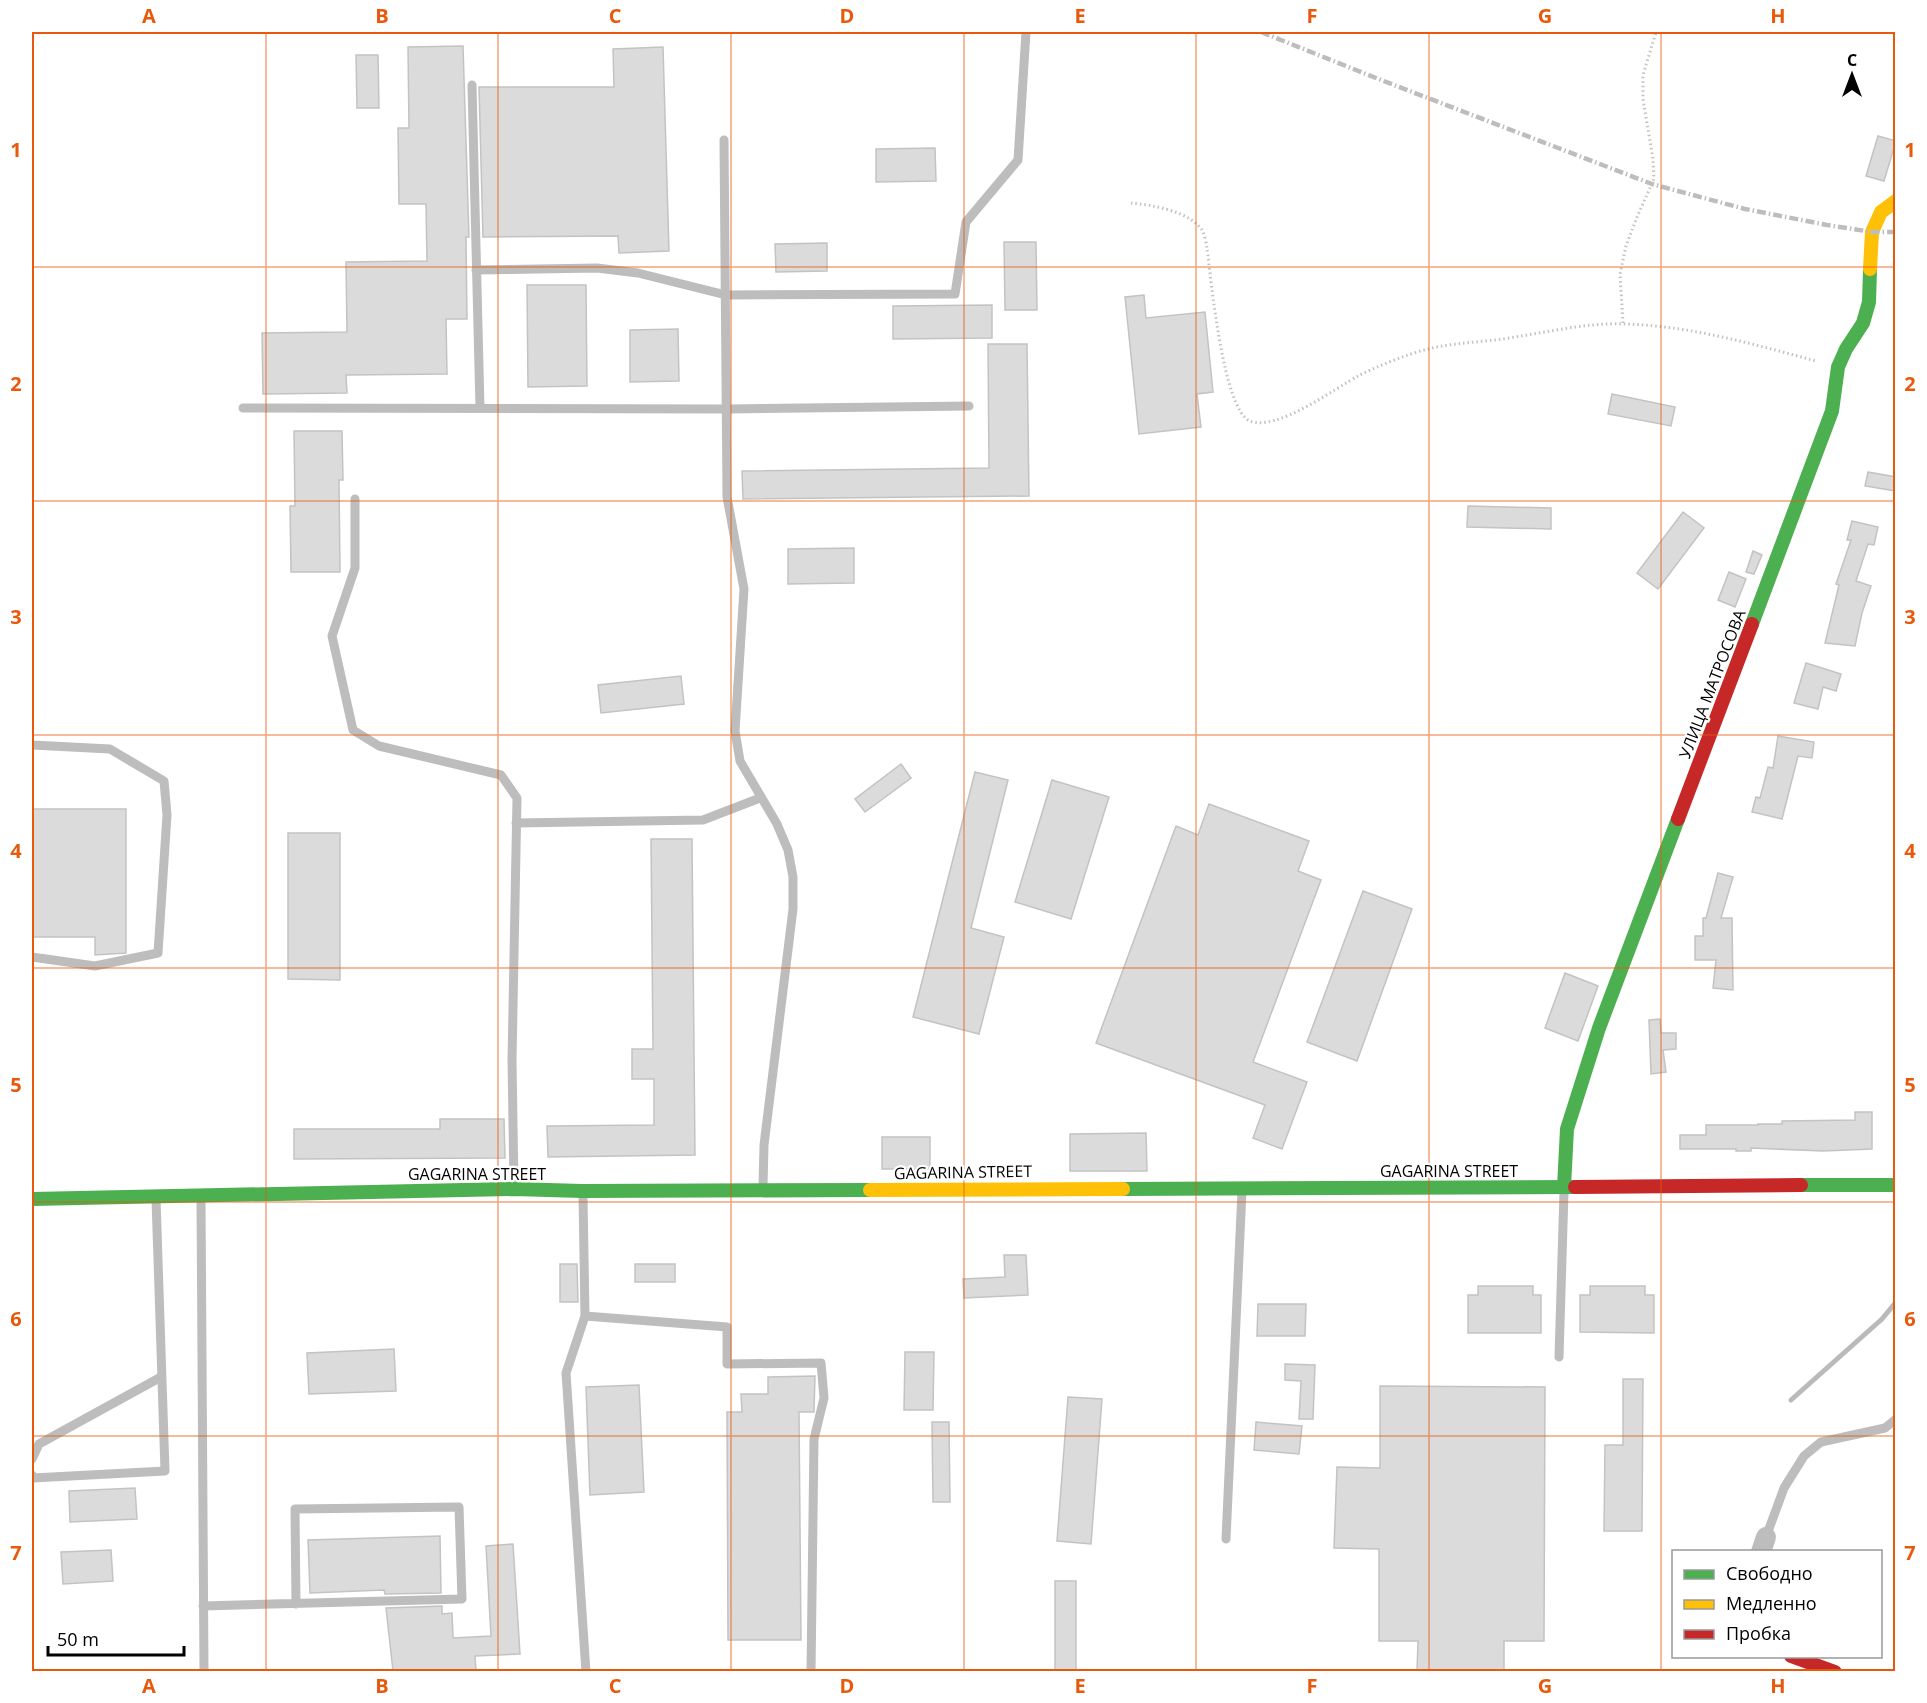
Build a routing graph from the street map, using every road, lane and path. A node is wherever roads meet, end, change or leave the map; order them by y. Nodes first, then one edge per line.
1 (1026, 32) edge
2 (1656, 32) edge
3 (472, 85) dead end
4 (724, 140) dead end
5 (1896, 201) edge
6 (1131, 203) dead end
7 (476, 270) junction
8 (726, 295) junction
9 (1623, 323) junction
10 (1838, 367) junction
11 (969, 406) dead end
12 (243, 408) dead end
13 (480, 408) junction
14 (726, 409) junction
15 (355, 499) dead end
16 (32, 745) edge
17 (760, 798) junction
18 (516, 823) junction
19 (32, 957) edge
20 (1896, 1185) edge
21 (1564, 1187) junction
22 (1242, 1188) junction
23 (514, 1189) junction
24 (763, 1190) junction
25 (582, 1191) junction
26 (201, 1194) junction
27 (155, 1197) junction
28 (32, 1199) edge
29 (585, 1316) junction
30 (1559, 1358) dead end
31 (161, 1377) junction
32 (1896, 1419) edge
33 (32, 1459) edge
34 (32, 1475) edge
35 (1226, 1539) dead end
36 (1764, 1544) edge
37 (296, 1604) junction
38 (203, 1606) junction
39 (1797, 1658) edge
40 (204, 1671) edge
41 (585, 1671) edge
42 (811, 1671) edge
43 (1835, 1671) edge

1 - 8 lane
2 - 9 path
3 - 7 lane
4 - 8 lane
5 - 10 main road, УЛИЦА МАТРОСОВА
6 - 9 path
7 - 8 lane
7 - 13 lane
8 - 14 lane
9 - 10 path
10 - 21 main road, УЛИЦА МАТРОСОВА
11 - 14 lane
12 - 13 lane
13 - 14 lane
14 - 17 lane
15 - 18 lane
16 - 19 lane
17 - 18 lane
17 - 24 lane
18 - 23 lane
20 - 21 main road, GAGARINA STREET
21 - 22 main road, GAGARINA STREET
21 - 30 lane
22 - 24 main road, GAGARINA STREET
22 - 35 lane
23 - 25 main road, GAGARINA STREET
23 - 26 main road, GAGARINA STREET
24 - 25 main road, GAGARINA STREET
25 - 29 lane
26 - 27 main road, GAGARINA STREET
26 - 38 lane
27 - 28 main road, GAGARINA STREET
27 - 31 lane
29 - 41 lane
29 - 42 lane
31 - 33 lane
31 - 34 lane
32 - 36 lane
37 - 37 lane
37 - 38 lane
38 - 40 lane
39 - 43 main road

